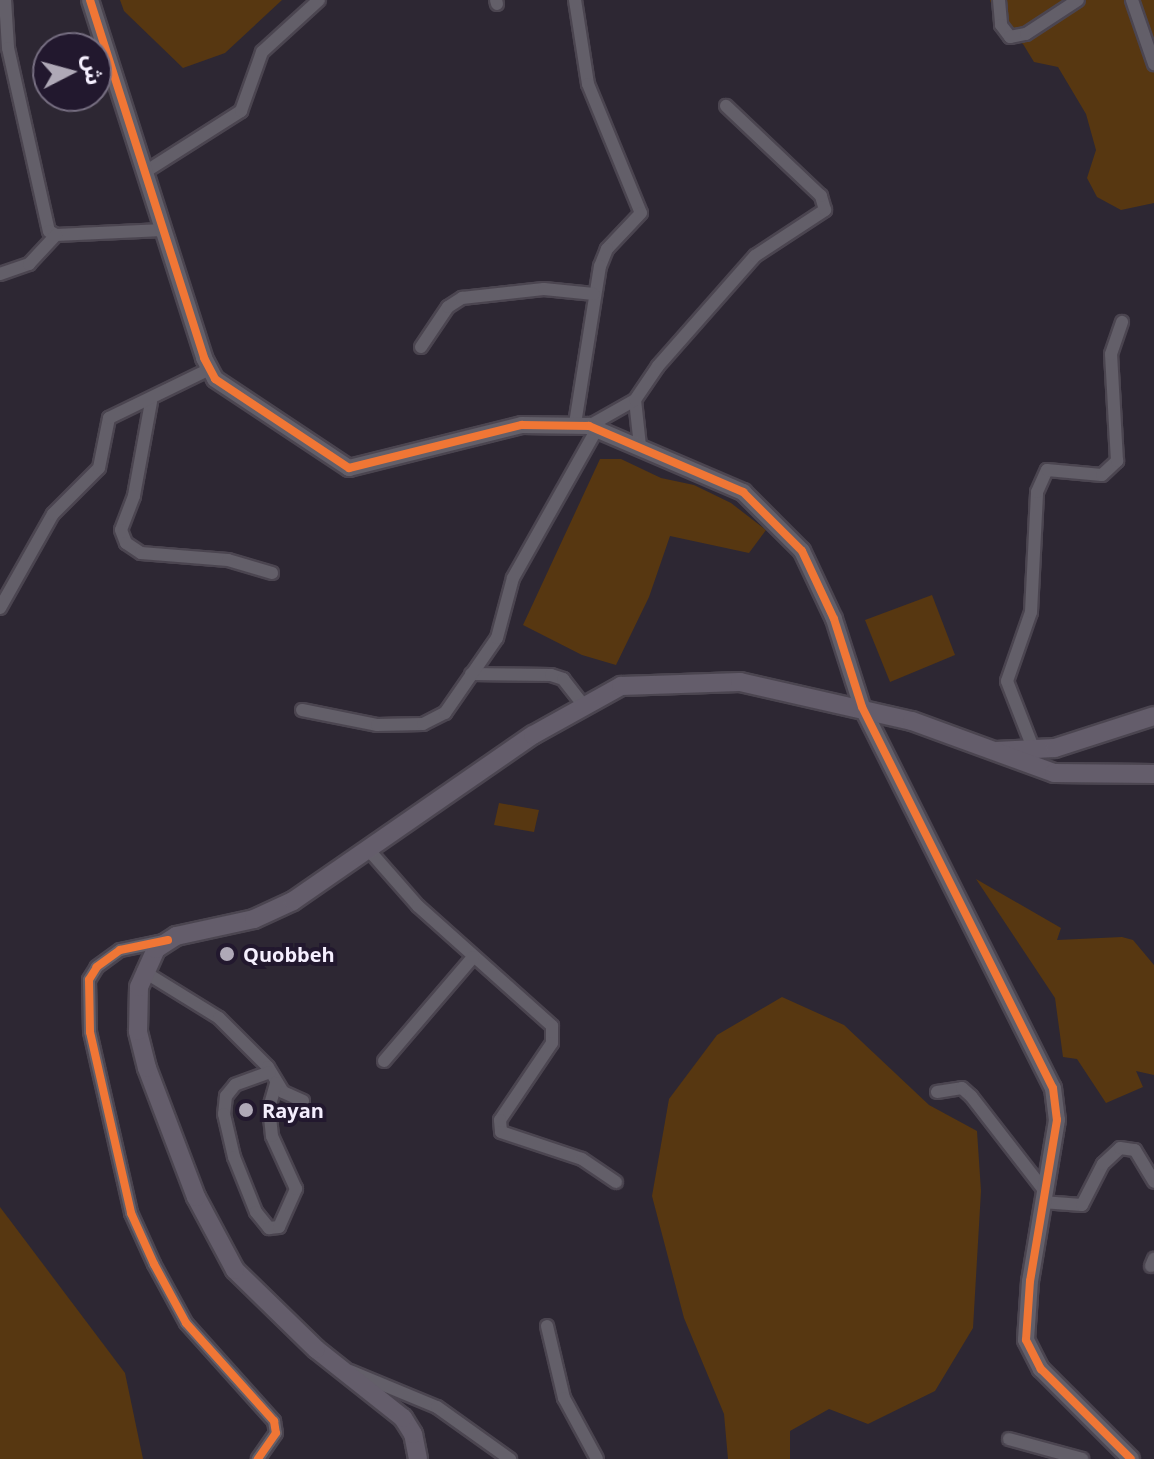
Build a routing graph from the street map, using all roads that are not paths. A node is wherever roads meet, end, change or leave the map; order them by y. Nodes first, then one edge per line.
1 (5, 0) edge
2 (90, 0) edge
3 (319, 0) edge
4 (575, 0) edge
5 (999, 0) edge
6 (1078, 0) edge
7 (1132, 0) edge
8 (1154, 64) edge
9 (726, 106) dead end
10 (145, 172) junction
11 (163, 230) junction
12 (56, 235) junction
13 (0, 274) edge
14 (594, 294) junction
15 (1122, 322) dead end
16 (421, 347) dead end
17 (208, 370) junction
18 (635, 400) junction
19 (151, 402) junction
20 (587, 426) junction
21 (640, 446) junction
22 (272, 573) dead end
23 (0, 608) edge
24 (471, 674) junction
25 (582, 703) junction
26 (862, 707) junction
27 (302, 710) dead end
28 (1154, 716) edge
29 (1055, 748) junction
30 (1034, 759) junction
31 (1054, 773) junction
32 (1154, 774) edge
33 (367, 848) junction
34 (168, 940) junction
35 (473, 957) junction
36 (143, 971) junction
37 (384, 1061) dead end
38 (273, 1077) junction
39 (937, 1092) dead end
40 (303, 1101) dead end
41 (616, 1182) dead end
42 (1154, 1182) edge
43 (1043, 1196) junction
44 (547, 1326) dead end
45 (347, 1370) junction
46 (1009, 1439) dead end
47 (258, 1459) edge
48 (418, 1459) edge
49 (510, 1459) edge
50 (597, 1459) edge
51 (1082, 1459) edge
52 (1131, 1459) edge

1 - 12 street
2 - 10 street
3 - 10 street
4 - 14 street
5 - 6 street
7 - 8 street
9 - 18 street
10 - 11 street
11 - 12 street
11 - 17 street
12 - 13 street
14 - 16 street
14 - 20 street
15 - 30 street
17 - 19 street
17 - 20 street
18 - 20 street
18 - 21 street
19 - 22 street
19 - 23 street
20 - 21 street
20 - 24 street
21 - 26 street
24 - 25 street
24 - 27 street
25 - 26 main road
25 - 33 main road
26 - 30 main road
26 - 43 street
28 - 29 main road
29 - 30 main road
29 - 31 main road
30 - 31 main road
31 - 32 main road
33 - 34 main road
33 - 35 street
34 - 36 main road
34 - 47 street
35 - 37 street
35 - 41 street
36 - 38 street
36 - 45 main road
38 - 38 street
38 - 40 street
39 - 43 street
42 - 43 street
43 - 52 street
44 - 50 street
45 - 48 main road
45 - 49 street
46 - 51 street

